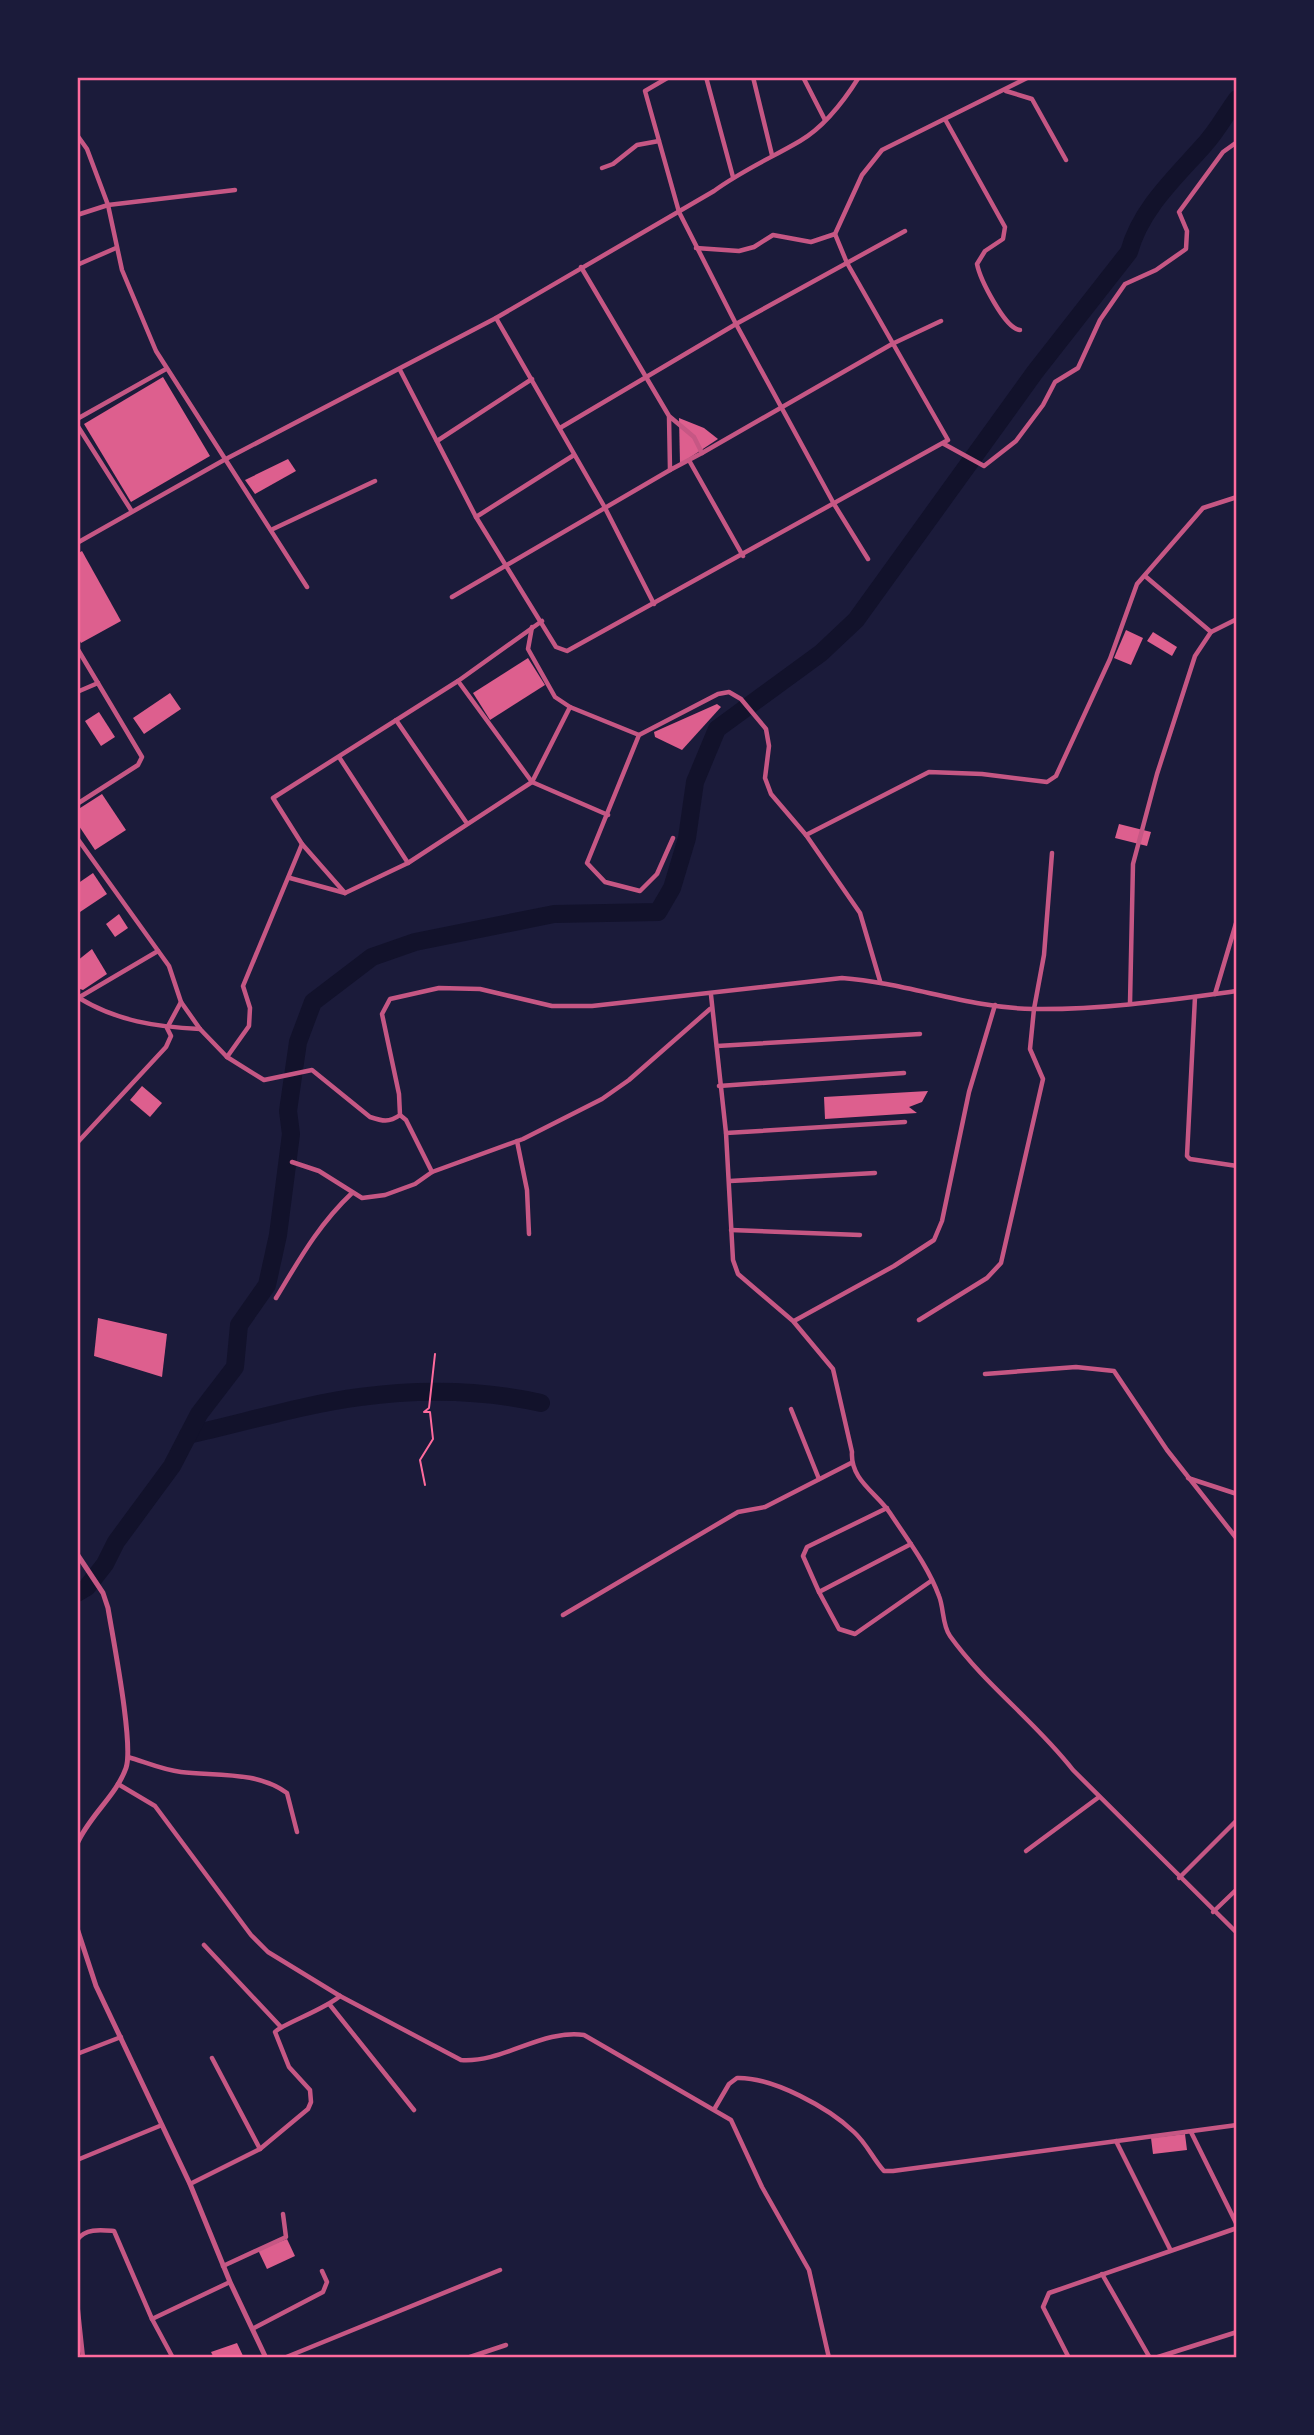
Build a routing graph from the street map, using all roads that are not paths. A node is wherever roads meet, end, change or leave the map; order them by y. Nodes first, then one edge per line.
1 (669, 77) edge
2 (706, 77) edge
3 (753, 77) edge
4 (803, 77) edge
5 (859, 77) edge
6 (1029, 77) edge
7 (1005, 91) junction
8 (826, 120) junction
9 (946, 121) junction
10 (77, 135) edge
11 (659, 141) junction
12 (1237, 142) edge
13 (772, 155) junction
14 (1066, 160) dead end
15 (602, 168) dead end
16 (733, 177) junction
17 (235, 190) dead end
18 (108, 205) junction
19 (679, 212) junction
20 (77, 215) edge
21 (905, 231) dead end
22 (835, 234) junction
23 (116, 248) junction
24 (696, 248) junction
25 (847, 263) junction
26 (77, 265) edge
27 (581, 267) junction
28 (496, 318) junction
29 (940, 321) dead end
30 (736, 324) junction
31 (1020, 330) dead end
32 (892, 344) junction
33 (166, 369) junction
34 (400, 370) junction
35 (645, 378) junction
36 (532, 379) junction
37 (782, 408) junction
38 (669, 416) junction
39 (77, 419) edge
40 (77, 425) edge
41 (560, 428) junction
42 (437, 441) junction
43 (944, 444) junction
44 (702, 453) junction
45 (574, 455) junction
46 (224, 460) junction
47 (690, 462) junction
48 (670, 470) junction
49 (375, 481) dead end
50 (1237, 497) edge
51 (834, 504) junction
52 (604, 506) junction
53 (131, 510) junction
54 (476, 517) junction
55 (273, 529) junction
56 (77, 542) edge
57 (743, 556) junction
58 (868, 559) dead end
59 (507, 564) junction
60 (1144, 576) junction
61 (307, 587) dead end
62 (452, 597) dead end
63 (654, 604) junction
64 (1237, 619) edge
65 (542, 621) junction
66 (533, 626) junction
67 (1211, 632) junction
68 (77, 648) edge
69 (458, 681) junction
70 (98, 683) junction
71 (77, 692) edge
72 (570, 707) junction
73 (396, 720) junction
74 (639, 735) junction
75 (338, 757) junction
76 (532, 782) junction
77 (77, 804) edge
78 (608, 815) junction
79 (466, 822) junction
80 (806, 835) junction
81 (77, 838) edge
82 (673, 838) dead end
83 (302, 844) junction
84 (1052, 853) dead end
85 (408, 863) junction
86 (290, 877) junction
87 (345, 893) junction
88 (1237, 920) edge
89 (158, 951) junction
90 (880, 981) junction
91 (1237, 991) edge
92 (1214, 994) junction
93 (710, 995) junction
94 (1195, 997) junction
95 (78, 998) edge
96 (181, 1002) junction
97 (1130, 1003) junction
98 (995, 1005) junction
99 (710, 1009) junction
100 (1034, 1009) junction
101 (167, 1028) junction
102 (200, 1029) junction
103 (920, 1034) dead end
104 (717, 1046) junction
105 (227, 1057) junction
106 (904, 1073) dead end
107 (719, 1086) junction
108 (400, 1115) junction
109 (905, 1122) dead end
110 (726, 1133) junction
111 (517, 1141) junction
112 (77, 1143) edge
113 (292, 1162) dead end
114 (1237, 1166) edge
115 (432, 1172) junction
116 (875, 1172) dead end
117 (730, 1181) junction
118 (352, 1193) junction
119 (731, 1230) junction
120 (529, 1234) dead end
121 (860, 1235) dead end
122 (276, 1298) dead end
123 (919, 1320) dead end
124 (793, 1321) junction
125 (985, 1374) dead end
126 (791, 1409) dead end
127 (851, 1463) junction
128 (1188, 1478) junction
129 (820, 1479) junction
130 (1237, 1494) edge
131 (887, 1508) junction
132 (1237, 1539) edge
133 (911, 1544) junction
134 (77, 1553) edge
135 (932, 1581) junction
136 (819, 1592) junction
137 (563, 1615) dead end
138 (128, 1757) junction
139 (118, 1784) junction
140 (1099, 1797) junction
141 (1237, 1820) edge
142 (297, 1832) dead end
143 (77, 1844) edge
144 (1026, 1851) dead end
145 (1179, 1878) junction
146 (1237, 1889) edge
147 (1213, 1912) junction
148 (77, 1928) edge
149 (1237, 1933) edge
150 (204, 1945) dead end
151 (340, 1996) junction
152 (330, 2006) junction
153 (280, 2026) junction
154 (122, 2037) junction
155 (77, 2054) edge
156 (212, 2058) dead end
157 (715, 2108) junction
158 (414, 2110) dead end
159 (162, 2125) junction
160 (1237, 2125) edge
161 (1191, 2132) junction
162 (1116, 2141) junction
163 (261, 2149) junction
164 (77, 2160) edge
165 (190, 2184) junction
166 (283, 2214) dead end
167 (1237, 2226) edge
168 (77, 2240) edge
169 (1170, 2249) junction
170 (223, 2266) junction
171 (500, 2270) dead end
172 (322, 2272) dead end
173 (1102, 2274) junction
174 (230, 2282) junction
175 (77, 2302) edge
176 (152, 2319) junction
177 (254, 2328) junction
178 (1237, 2332) edge
179 (506, 2345) dead end
180 (83, 2358) edge
181 (173, 2358) edge
182 (266, 2358) edge
183 (284, 2358) edge
184 (467, 2358) edge
185 (829, 2358) edge
186 (1069, 2358) edge
187 (1152, 2358) edge

1 - 11 street
2 - 16 street
3 - 13 street
4 - 8 street
5 - 8 street
6 - 7 street
7 - 9 street
7 - 14 street
8 - 13 street
9 - 22 street
9 - 31 street
10 - 18 street
11 - 15 street
11 - 19 street
12 - 43 street
13 - 16 street
16 - 19 street
17 - 18 street
18 - 20 street
18 - 23 street
19 - 24 street
19 - 27 street
21 - 25 street
22 - 24 street
22 - 25 street
23 - 26 street
23 - 33 street
24 - 30 street
25 - 30 street
25 - 32 street
27 - 28 street
27 - 35 street
28 - 34 street
28 - 36 street
29 - 32 street
30 - 35 street
30 - 37 street
32 - 37 street
32 - 43 street
33 - 39 street
33 - 46 street
34 - 42 street
34 - 46 street
35 - 38 street
35 - 41 street
36 - 41 street
36 - 42 street
37 - 44 street
37 - 51 street
38 - 44 street
38 - 48 street
40 - 53 street
41 - 45 street
42 - 54 street
43 - 51 street
44 - 47 street
45 - 52 street
45 - 54 street
46 - 53 street
46 - 55 street
47 - 48 street
47 - 57 street
48 - 52 street
49 - 55 street
50 - 60 street
51 - 57 street
51 - 58 street
52 - 59 street
52 - 63 street
53 - 56 street
54 - 59 street
55 - 61 street
57 - 63 street
59 - 62 street
59 - 65 street
60 - 67 street
60 - 80 street
63 - 65 street
64 - 67 street
65 - 66 street
66 - 69 street
66 - 72 street
67 - 97 street
68 - 70 street
69 - 73 street
69 - 76 street
70 - 71 street
70 - 77 street
72 - 74 street
72 - 76 street
73 - 75 street
73 - 79 street
74 - 78 street
74 - 80 street
75 - 83 street
75 - 85 street
76 - 78 street
76 - 79 street
78 - 82 street
79 - 85 street
80 - 90 street
81 - 89 street
83 - 86 street
83 - 87 street
84 - 100 street
85 - 87 street
86 - 87 street
86 - 105 street
88 - 92 street
89 - 95 street
89 - 96 street
90 - 93 street
90 - 98 street
91 - 92 street
92 - 94 street
93 - 99 street
93 - 108 street
94 - 97 street
94 - 114 street
95 - 101 street
96 - 101 street
96 - 102 street
97 - 100 street
98 - 100 street
98 - 124 street
99 - 104 street
99 - 111 street
100 - 123 street
101 - 102 street
101 - 112 street
102 - 105 street
103 - 104 street
104 - 107 street
105 - 108 street
106 - 107 street
107 - 110 street
108 - 115 street
109 - 110 street
110 - 117 street
111 - 115 street
111 - 120 street
113 - 118 street
115 - 118 street
116 - 117 street
117 - 119 street
118 - 122 street
119 - 121 street
119 - 124 street
124 - 127 street
125 - 128 street
126 - 129 street
127 - 129 street
127 - 131 street
128 - 130 street
128 - 132 street
129 - 137 street
131 - 133 street
131 - 136 street
133 - 135 street
133 - 136 street
134 - 138 street
135 - 136 street
135 - 140 street
138 - 139 street
138 - 142 street
139 - 143 street
139 - 151 street
140 - 144 street
140 - 145 street
141 - 145 street
145 - 147 street
146 - 147 street
147 - 149 street
148 - 154 street
150 - 153 street
151 - 152 street
151 - 157 street
152 - 153 street
152 - 158 street
153 - 163 street
154 - 155 street
154 - 159 street
156 - 163 street
157 - 162 street
157 - 185 street
159 - 164 street
159 - 165 street
160 - 161 street
161 - 162 street
161 - 167 street
162 - 169 street
163 - 165 street
165 - 170 street
166 - 170 street
167 - 169 street
168 - 176 street
169 - 173 street
170 - 174 street
171 - 183 street
172 - 177 street
173 - 186 street
173 - 187 street
174 - 176 street
174 - 177 street
175 - 180 street
176 - 181 street
177 - 182 street
178 - 187 street
179 - 184 street

